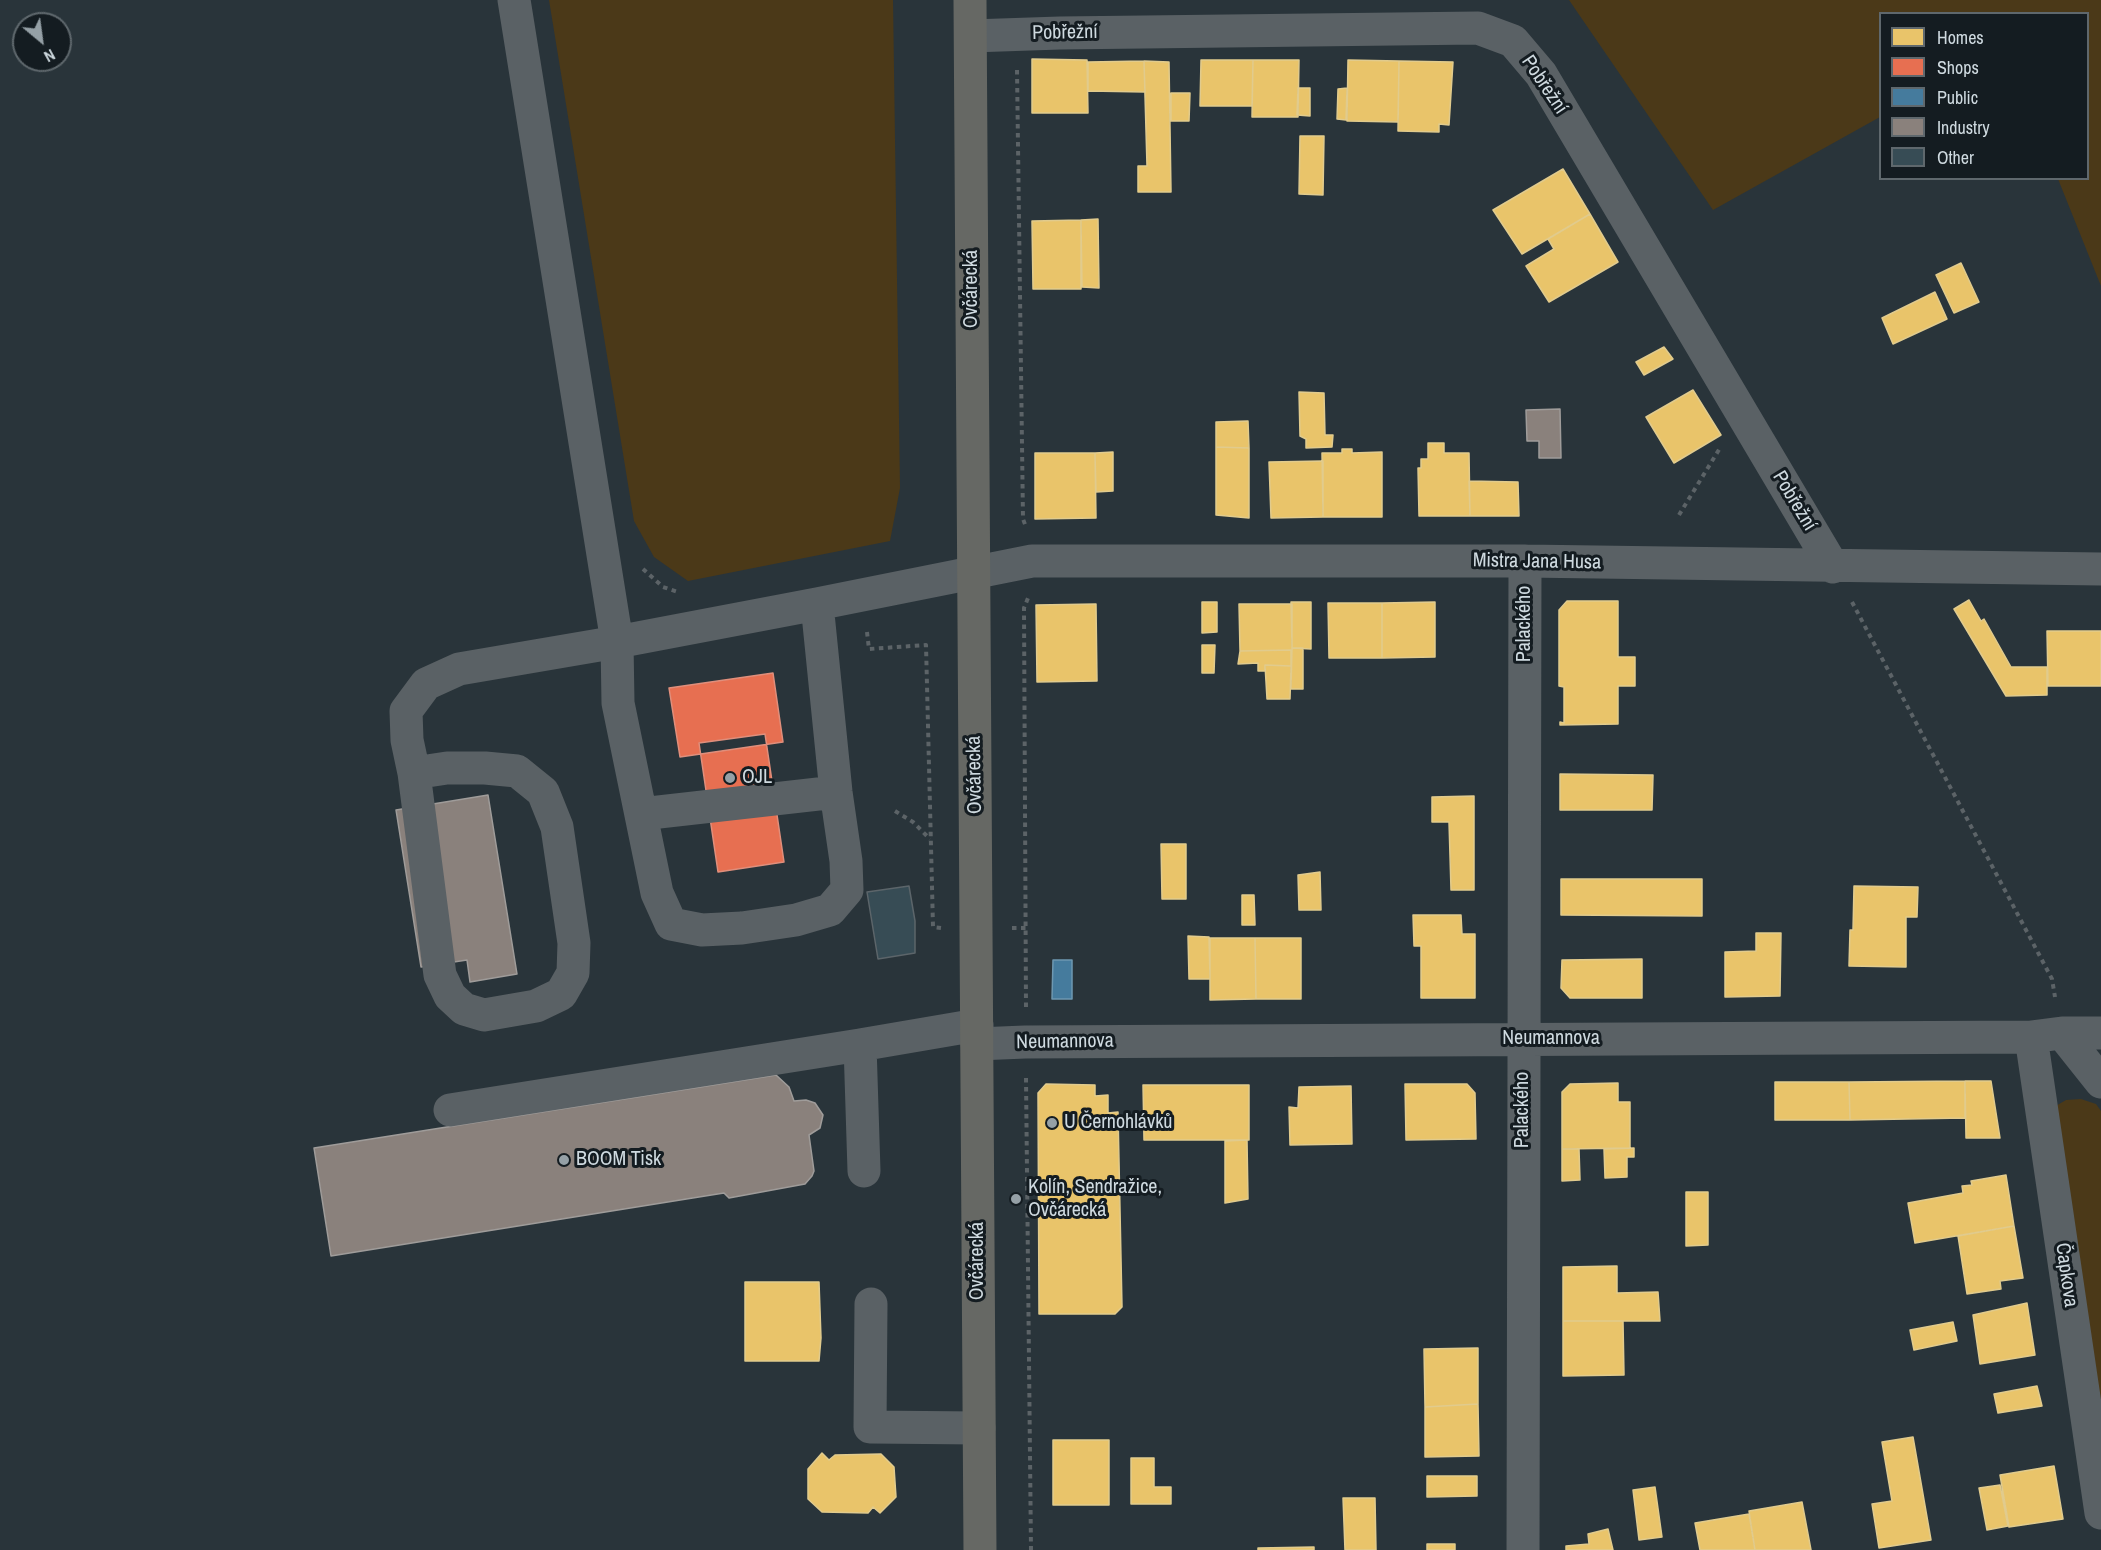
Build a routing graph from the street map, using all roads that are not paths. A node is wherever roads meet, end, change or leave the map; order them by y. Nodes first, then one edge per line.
1 (513, 0) edge
2 (970, 0) edge
3 (971, 36) junction
4 (1525, 561) junction
5 (1833, 567) junction
6 (2101, 569) edge
7 (973, 572) junction
8 (817, 604) junction
9 (617, 642) junction
10 (414, 772) junction
11 (836, 792) junction
12 (641, 814) junction
13 (2101, 1033) edge
14 (977, 1035) junction
15 (2047, 1035) junction
16 (1523, 1039) junction
17 (860, 1044) junction
18 (2101, 1082) edge
19 (450, 1110) dead end
20 (864, 1171) dead end
21 (872, 1304) dead end
22 (979, 1428) junction
23 (2101, 1513) edge
24 (980, 1550) edge
25 (1523, 1550) edge

1 - 9 street
2 - 3 main road, Ovčárecká
3 - 5 street, Pobřežní
3 - 7 main road, Ovčárecká
4 - 5 street, Mistra Jana Husa
4 - 7 street, Mistra Jana Husa
4 - 16 street, Palackého
5 - 6 street, Mistra Jana Husa
7 - 8 street, Mistra Jana Husa
7 - 14 main road, Ovčárecká
8 - 9 street, Mistra Jana Husa
8 - 11 street
9 - 10 street, Mistra Jana Husa
9 - 12 street
10 - 10 street, Mistra Jana Husa
11 - 12 street
11 - 12 street
13 - 15 street, Neumannova
14 - 16 street, Neumannova
14 - 17 street, Neumannova
14 - 22 main road, Ovčárecká
15 - 16 street, Neumannova
15 - 18 street
15 - 23 street, Čapkova
16 - 25 street, Palackého
17 - 19 street, Neumannova
17 - 20 street
21 - 22 street
22 - 24 main road, Ovčárecká

